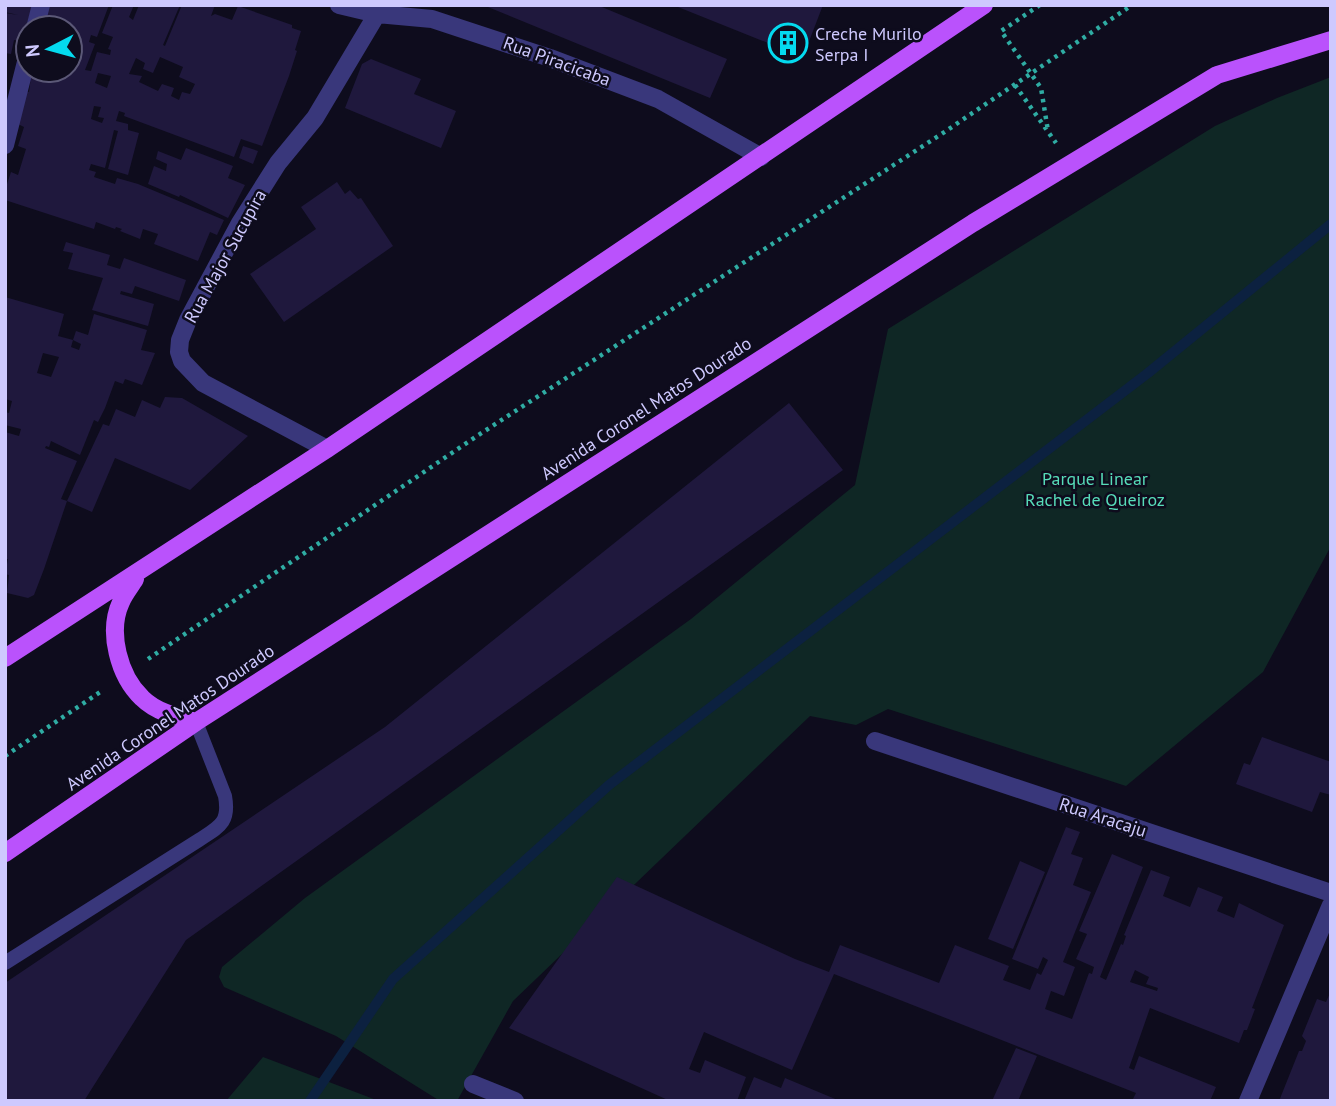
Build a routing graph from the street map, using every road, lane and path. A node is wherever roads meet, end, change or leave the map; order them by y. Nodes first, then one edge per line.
1 (339, 5) edge
2 (984, 5) edge
3 (1040, 5) edge
4 (1132, 5) edge
5 (377, 14) junction
6 (1331, 40) edge
7 (1030, 75) junction
8 (20, 84) edge
9 (1015, 85) junction
10 (5, 145) edge
11 (761, 157) junction
12 (327, 449) junction
13 (139, 573) junction
14 (5, 658) edge
15 (124, 675) junction
16 (196, 722) junction
17 (875, 741) dead end
18 (5, 756) edge
19 (5, 853) edge
20 (1331, 893) edge
21 (1331, 905) edge
22 (5, 962) edge
23 (473, 1084) dead end
24 (515, 1101) edge
25 (1248, 1101) edge

1 - 5 street, Rua Piracicaba
2 - 11 main road
3 - 7 path
4 - 7 path
5 - 11 street, Rua Piracicaba
5 - 12 street, Rua Major Sucupira
6 - 16 main road, Avenida Coronel Matos Dourado
7 - 9 path
7 - 9 path
8 - 10 street
9 - 15 path
11 - 12 main road
12 - 13 main road
13 - 14 main road
13 - 15 main road
15 - 16 main road
15 - 18 path
16 - 19 main road, Avenida Coronel Matos Dourado
16 - 22 lane
17 - 20 street, Rua Aracaju
21 - 25 street
23 - 24 street

